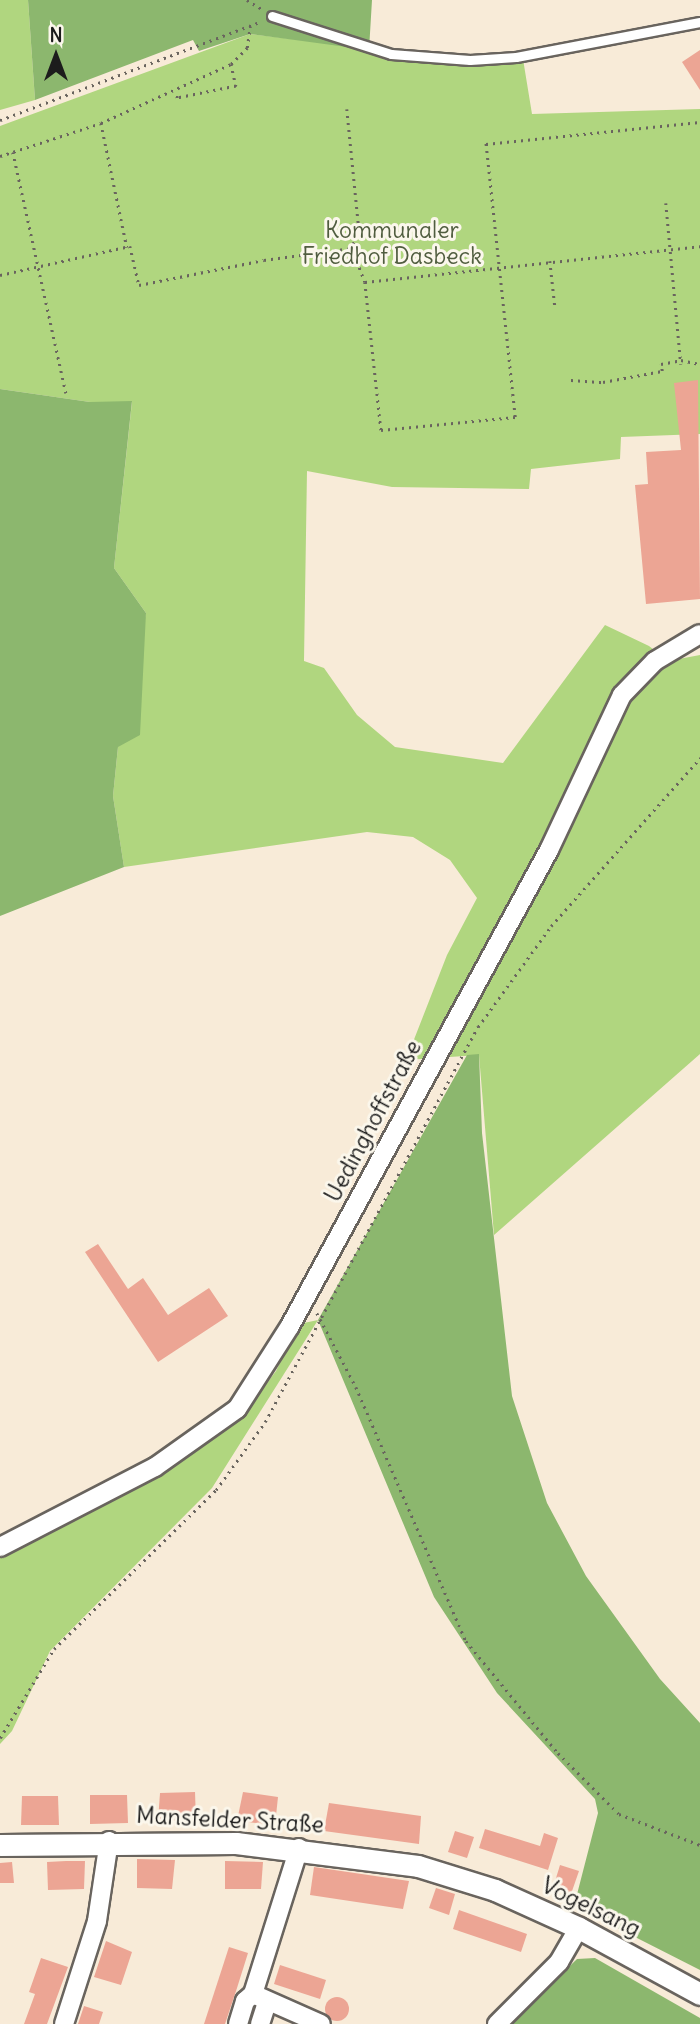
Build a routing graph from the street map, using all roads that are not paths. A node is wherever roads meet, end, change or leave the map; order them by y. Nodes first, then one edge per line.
1 (272, 16) road end
2 (700, 22) edge
3 (696, 640) edge
4 (0, 1547) edge
5 (109, 1841) junction
6 (0, 1845) edge
7 (299, 1848) junction
8 (456, 1876) joint
9 (579, 1928) junction
10 (700, 1994) edge
11 (260, 1998) junction
12 (64, 2024) edge
13 (238, 2024) edge
14 (260, 2024) edge
15 (321, 2024) edge
16 (497, 2024) edge

1 - 2 lane
3 - 4 street, Uedinghoffstraße
5 - 6 street, Mansfelder Straße
5 - 7 street, Mansfelder Straße
5 - 12 street
7 - 8 street, Mansfelder Straße
7 - 11 street
8 - 9 street, Vogelsang
9 - 10 street, Vogelsang
9 - 16 street
11 - 13 street
11 - 14 street
11 - 15 street

